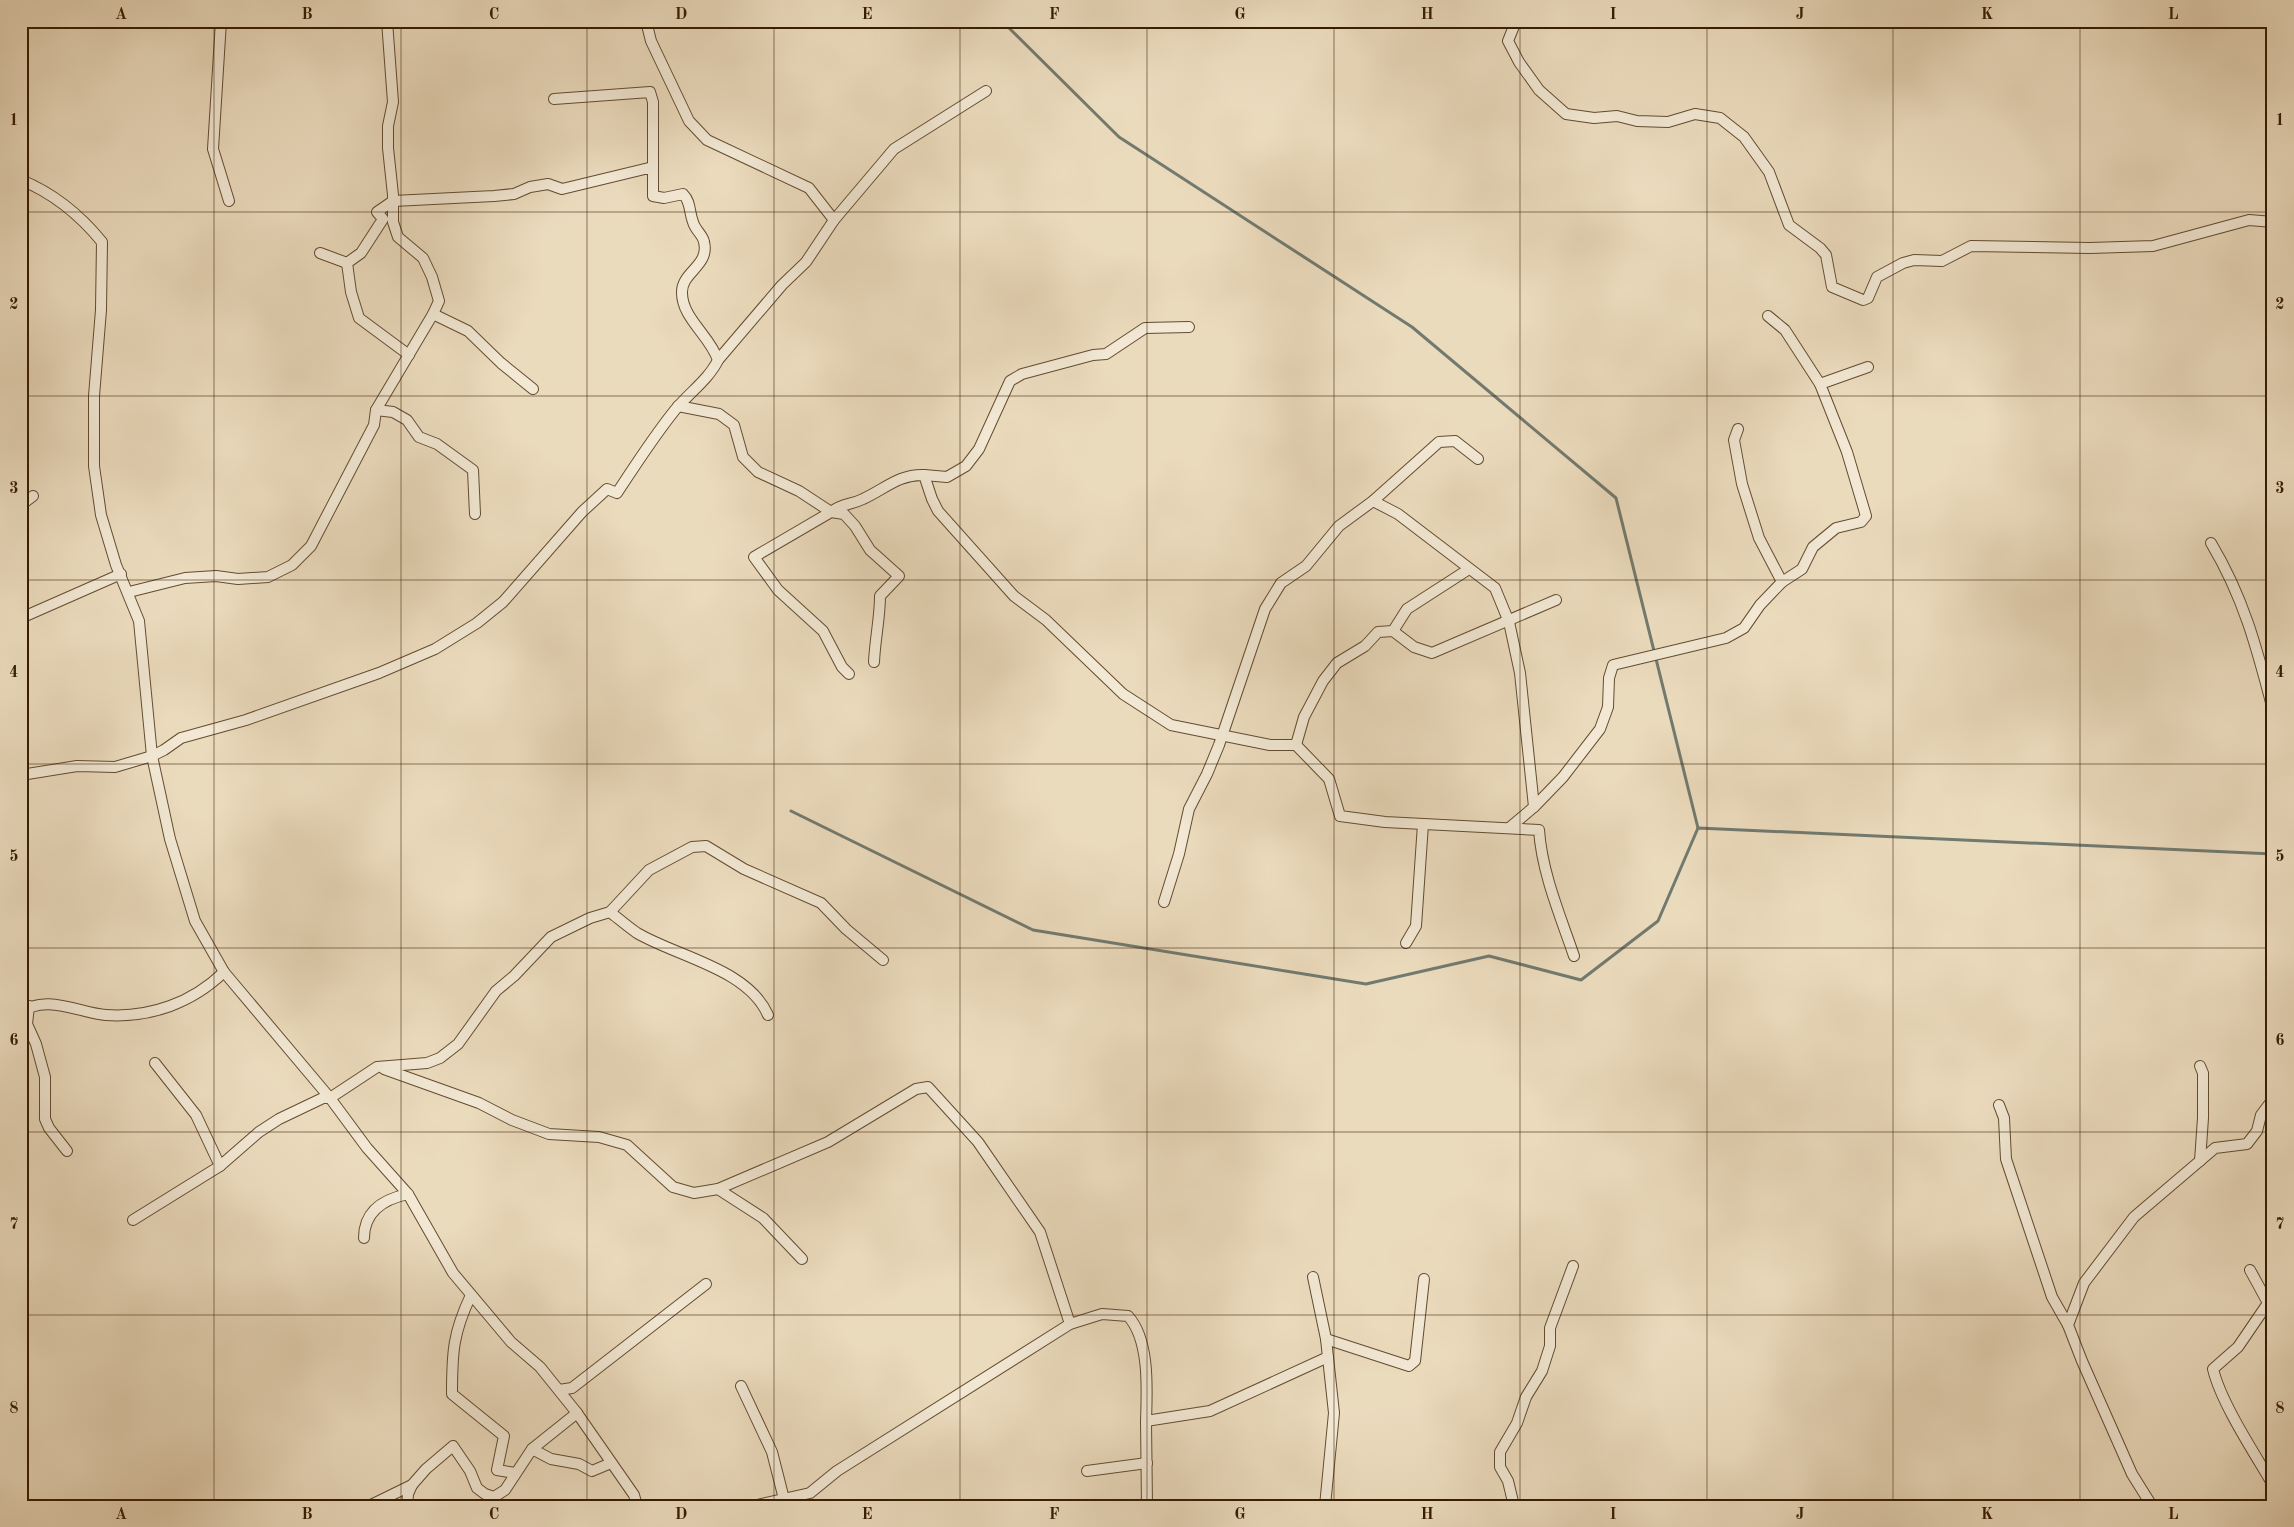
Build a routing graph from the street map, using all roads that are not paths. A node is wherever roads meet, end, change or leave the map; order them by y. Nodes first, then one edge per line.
1 (221, 21) edge
2 (388, 21) edge
3 (646, 21) edge
4 (1516, 21) edge
5 (986, 91) dead end
6 (554, 98) dead end
7 (653, 166) junction
8 (21, 180) edge
9 (229, 201) dead end
10 (393, 201) junction
11 (834, 220) junction
12 (2273, 222) edge
13 (320, 253) dead end
14 (347, 263) junction
15 (433, 314) junction
16 (1768, 316) dead end
17 (1189, 327) dead end
18 (409, 355) junction
19 (718, 360) junction
20 (1868, 366) dead end
21 (1820, 384) junction
22 (533, 389) dead end
23 (678, 406) junction
24 (376, 410) junction
25 (1738, 428) dead end
26 (1478, 459) dead end
27 (924, 475) junction
28 (33, 496) dead end
29 (1373, 501) junction
30 (21, 505) edge
31 (832, 512) junction
32 (475, 514) dead end
33 (2210, 543) dead end
34 (1470, 569) junction
35 (121, 574) junction
36 (1782, 582) junction
37 (129, 592) junction
38 (1556, 600) dead end
39 (21, 618) edge
40 (1509, 622) junction
41 (1393, 631) junction
42 (874, 662) dead end
43 (849, 674) dead end
44 (2273, 710) edge
45 (1222, 736) junction
46 (1296, 745) junction
47 (152, 756) junction
48 (21, 776) edge
49 (1534, 807) junction
50 (1423, 824) junction
51 (1509, 828) junction
52 (1164, 902) dead end
53 (610, 912) junction
54 (1406, 943) dead end
55 (1574, 956) dead end
56 (883, 960) dead end
57 (224, 972) junction
58 (25, 1009) edge
59 (768, 1015) dead end
60 (155, 1063) dead end
61 (2200, 1066) dead end
62 (377, 1067) junction
63 (330, 1098) junction
64 (2273, 1099) edge
65 (1999, 1105) dead end
66 (67, 1151) dead end
67 (2200, 1161) junction
68 (220, 1166) junction
69 (718, 1189) junction
70 (408, 1194) junction
71 (134, 1220) dead end
72 (364, 1238) dead end
73 (802, 1259) dead end
74 (1573, 1266) dead end
75 (2250, 1270) dead end
76 (1313, 1277) dead end
77 (1424, 1279) dead end
78 (706, 1284) dead end
79 (471, 1295) junction
80 (1070, 1324) junction
81 (2068, 1325) junction
82 (1326, 1339) junction
83 (1328, 1357) junction
84 (741, 1386) dead end
85 (559, 1390) junction
86 (577, 1413) junction
87 (1146, 1421) junction
88 (532, 1449) junction
89 (611, 1463) junction
90 (1147, 1463) junction
91 (1087, 1471) dead end
92 (515, 1473) junction
93 (412, 1485) junction
94 (2273, 1485) edge
95 (485, 1494) junction
96 (784, 1499) junction
97 (369, 1506) edge
98 (408, 1506) edge
99 (498, 1506) edge
100 (637, 1506) edge
101 (753, 1506) edge
102 (1147, 1506) edge
103 (1325, 1506) edge
104 (1514, 1506) edge
105 (2152, 1506) edge

1 - 9 street
2 - 10 street
3 - 11 street
4 - 12 street
5 - 11 street
6 - 7 street
7 - 10 street
7 - 19 street
8 - 35 street
10 - 14 street
10 - 15 street
11 - 19 street
13 - 14 street
14 - 18 street
15 - 18 street
15 - 22 street
16 - 21 street
17 - 27 street
18 - 24 street
19 - 23 street
20 - 21 street
21 - 36 street
23 - 31 street
23 - 47 street
24 - 32 street
24 - 37 street
25 - 36 street
26 - 29 street
27 - 31 street
27 - 45 street
28 - 30 street
29 - 34 street
29 - 45 street
31 - 42 street
31 - 43 street
33 - 44 street
34 - 40 street
34 - 41 street
35 - 37 street
35 - 39 street
36 - 49 street
37 - 47 street
38 - 40 street
40 - 41 street
40 - 49 street
41 - 46 street
45 - 46 street
45 - 52 street
46 - 50 street
47 - 48 street
47 - 57 street
49 - 51 street
50 - 51 street
50 - 54 street
51 - 55 street
53 - 56 street
53 - 59 street
53 - 62 street
57 - 58 street
57 - 63 street
58 - 66 street
60 - 68 street
61 - 67 street
62 - 63 street
62 - 69 street
63 - 68 street
63 - 70 street
64 - 67 street
65 - 81 street
67 - 81 street
68 - 71 street
69 - 73 street
69 - 80 street
70 - 72 street
70 - 79 street
74 - 104 street
75 - 94 street
76 - 82 street
77 - 82 street
78 - 85 street
79 - 85 street
79 - 92 street
80 - 87 street
80 - 96 street
81 - 105 street
82 - 83 street
83 - 87 street
83 - 103 street
84 - 96 street
85 - 86 street
86 - 88 street
86 - 89 street
87 - 90 street
88 - 89 street
88 - 92 street
89 - 100 street
90 - 91 street
90 - 102 street
92 - 95 street
93 - 95 street
93 - 97 street
93 - 98 street
95 - 99 street
96 - 101 street

